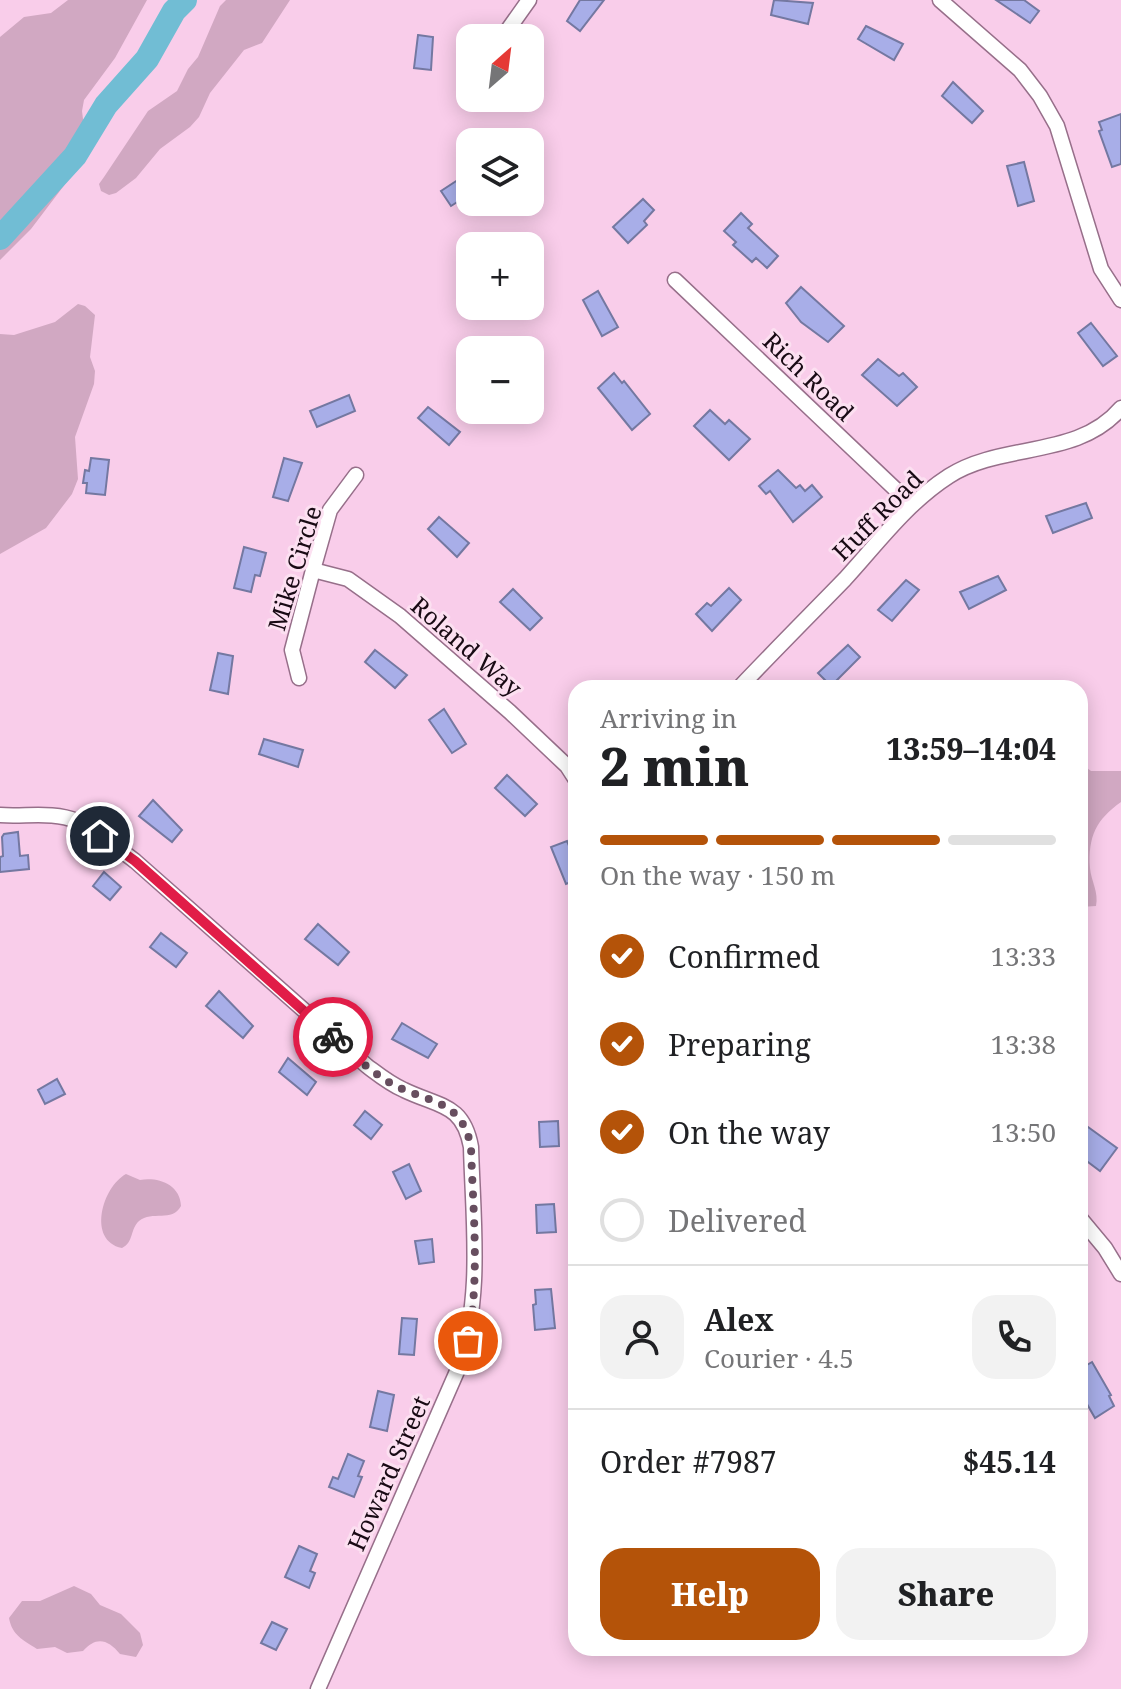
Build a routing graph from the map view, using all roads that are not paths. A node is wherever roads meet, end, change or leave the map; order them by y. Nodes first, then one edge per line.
1 (529, 0) edge
2 (940, 0) edge
3 (512, 24) edge
4 (675, 280) dead end
5 (1121, 300) edge
6 (1121, 408) edge
7 (356, 475) dead end
8 (912, 505) junction
9 (313, 570) junction
10 (299, 678) dead end
11 (747, 680) edge
12 (568, 768) edge
13 (0, 815) edge
14 (1088, 1228) edge
15 (1121, 1274) edge
16 (318, 1689) edge

1 - 3 street
2 - 5 street
4 - 8 street, Rich Road
6 - 8 street, Huff Road
7 - 9 street, Mike Circle
8 - 11 street, Huff Road
9 - 10 street, Mike Circle
9 - 12 street, Roland Way
13 - 16 street, Howard Street
14 - 15 street

